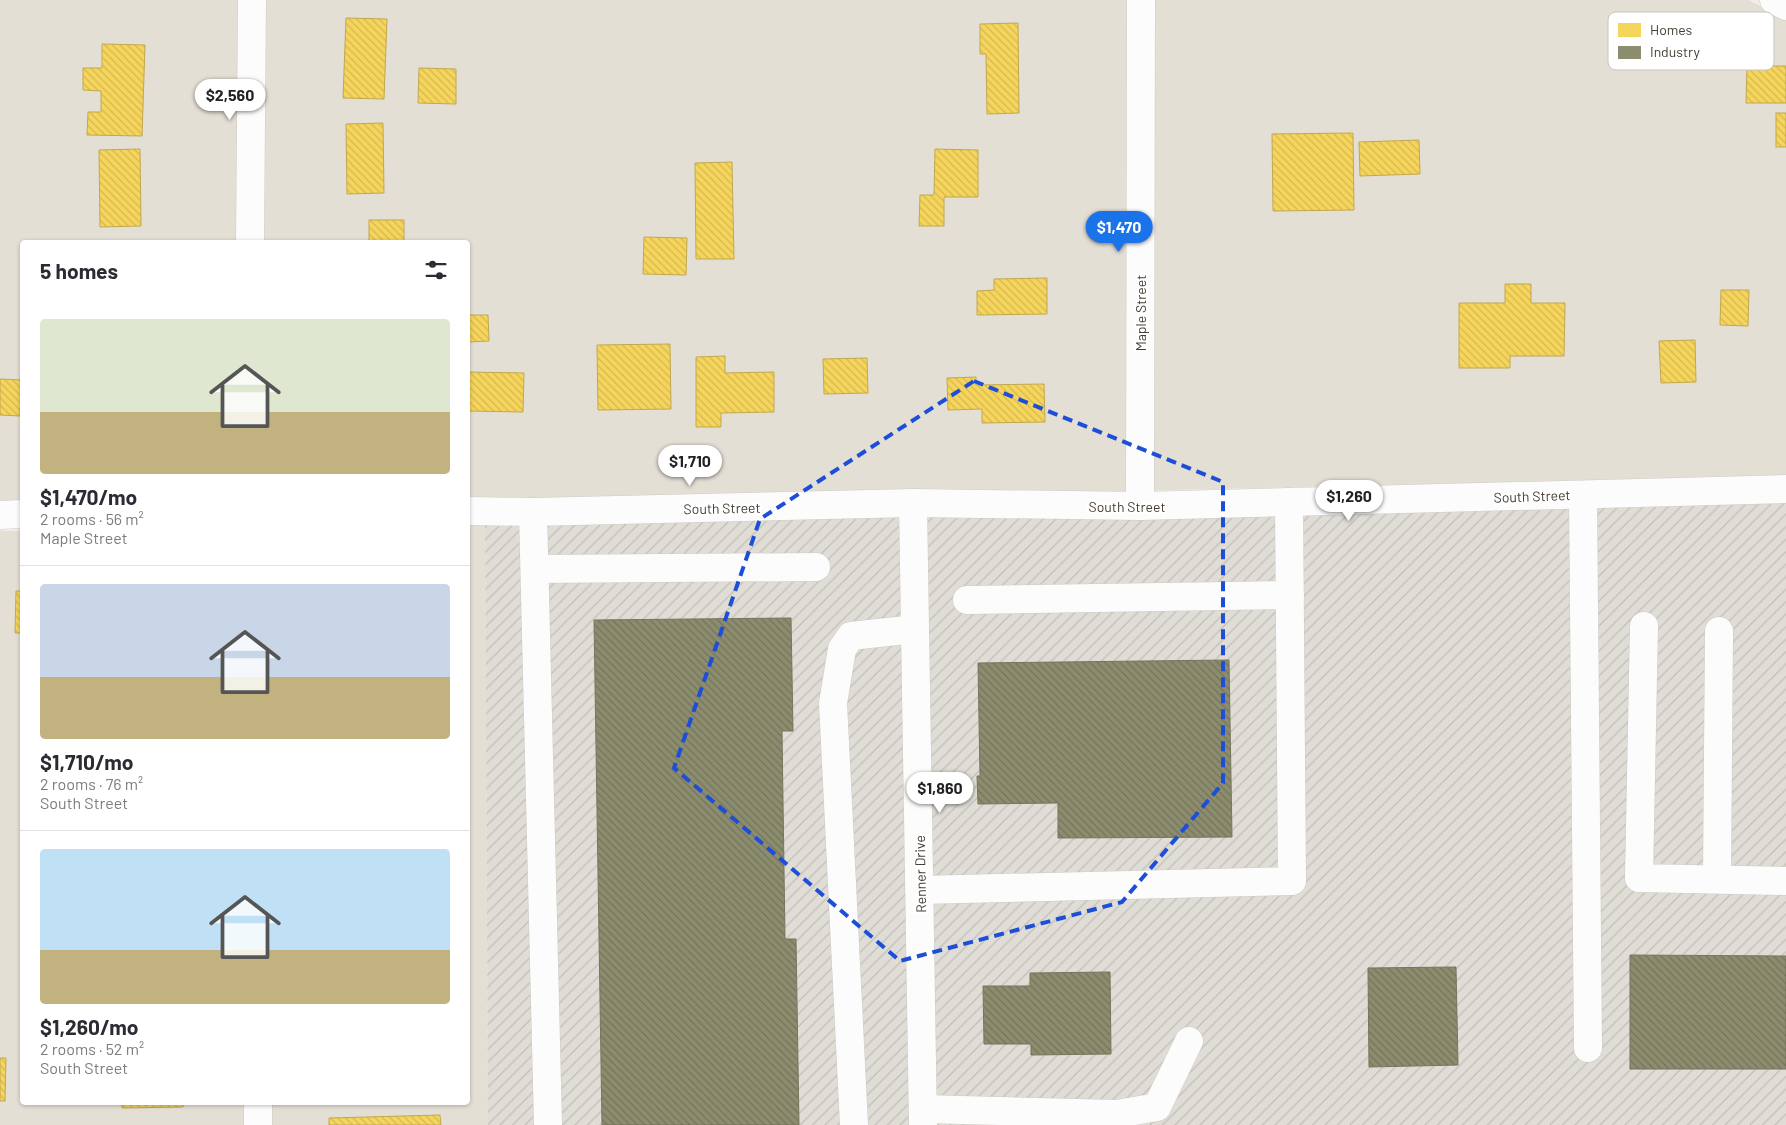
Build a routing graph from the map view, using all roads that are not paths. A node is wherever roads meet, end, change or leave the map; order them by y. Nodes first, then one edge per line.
1 (252, 0) edge
2 (1141, 0) edge
3 (1774, 0) edge
4 (1786, 6) edge
5 (250, 240) edge
6 (1786, 489) edge
7 (1583, 495) junction
8 (1289, 502) junction
9 (912, 503) junction
10 (1140, 506) junction
11 (470, 511) edge
12 (534, 512) junction
13 (20, 514) edge
14 (0, 515) edge
15 (816, 566) dead end
16 (535, 570) junction
17 (1290, 595) junction
18 (967, 600) dead end
19 (1644, 626) dead end
20 (915, 629) junction
21 (1719, 631) dead end
22 (1717, 879) junction
23 (1786, 880) edge
24 (920, 890) junction
25 (1189, 1042) dead end
26 (1588, 1048) dead end
27 (258, 1105) edge
28 (923, 1117) edge
29 (258, 1125) edge
30 (548, 1125) edge
31 (854, 1125) edge

1 - 5 street
2 - 10 street, Maple Street
3 - 4 street
6 - 7 street, South Street
7 - 8 street, South Street
7 - 26 street
8 - 10 street, South Street
8 - 17 street
9 - 10 street, South Street
9 - 12 street, South Street
9 - 20 street, Renner Drive
11 - 12 street, South Street
12 - 16 street
13 - 14 street
15 - 16 street
16 - 30 street
17 - 18 street
17 - 24 street
19 - 22 street
20 - 24 street, Renner Drive
20 - 31 street
21 - 22 street
22 - 23 street
24 - 28 street, Renner Drive
25 - 28 street
27 - 29 street

